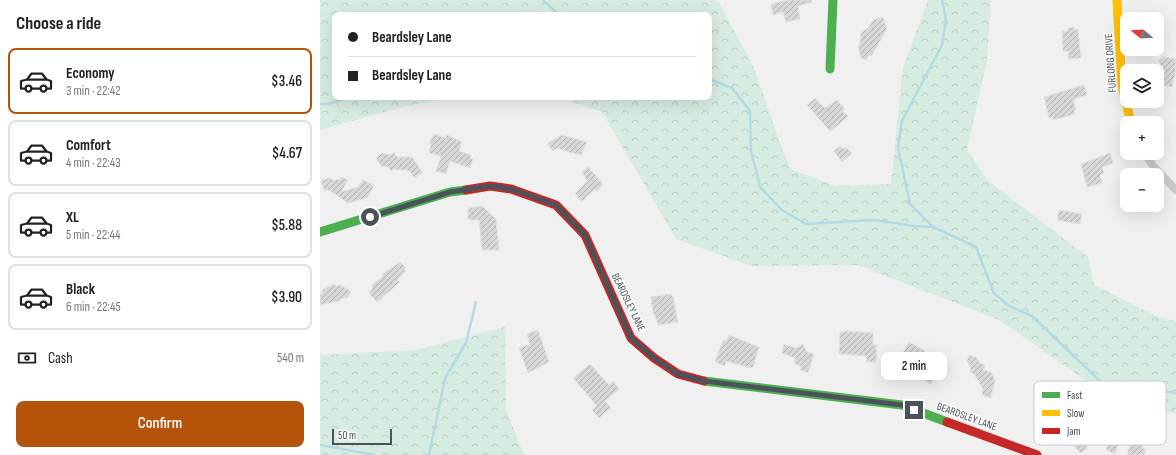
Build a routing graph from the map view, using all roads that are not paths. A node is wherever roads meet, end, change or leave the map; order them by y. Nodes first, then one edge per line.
1 (833, 0) edge
2 (1117, 0) edge
3 (830, 69) dead end
4 (1129, 116) edge
5 (1149, 160) edge
6 (1176, 190) edge
7 (320, 232) edge
8 (1037, 455) edge

1 - 3 street
2 - 4 street, FURLONG DRIVE
5 - 6 street
7 - 8 street, BEARDSLEY LANE

